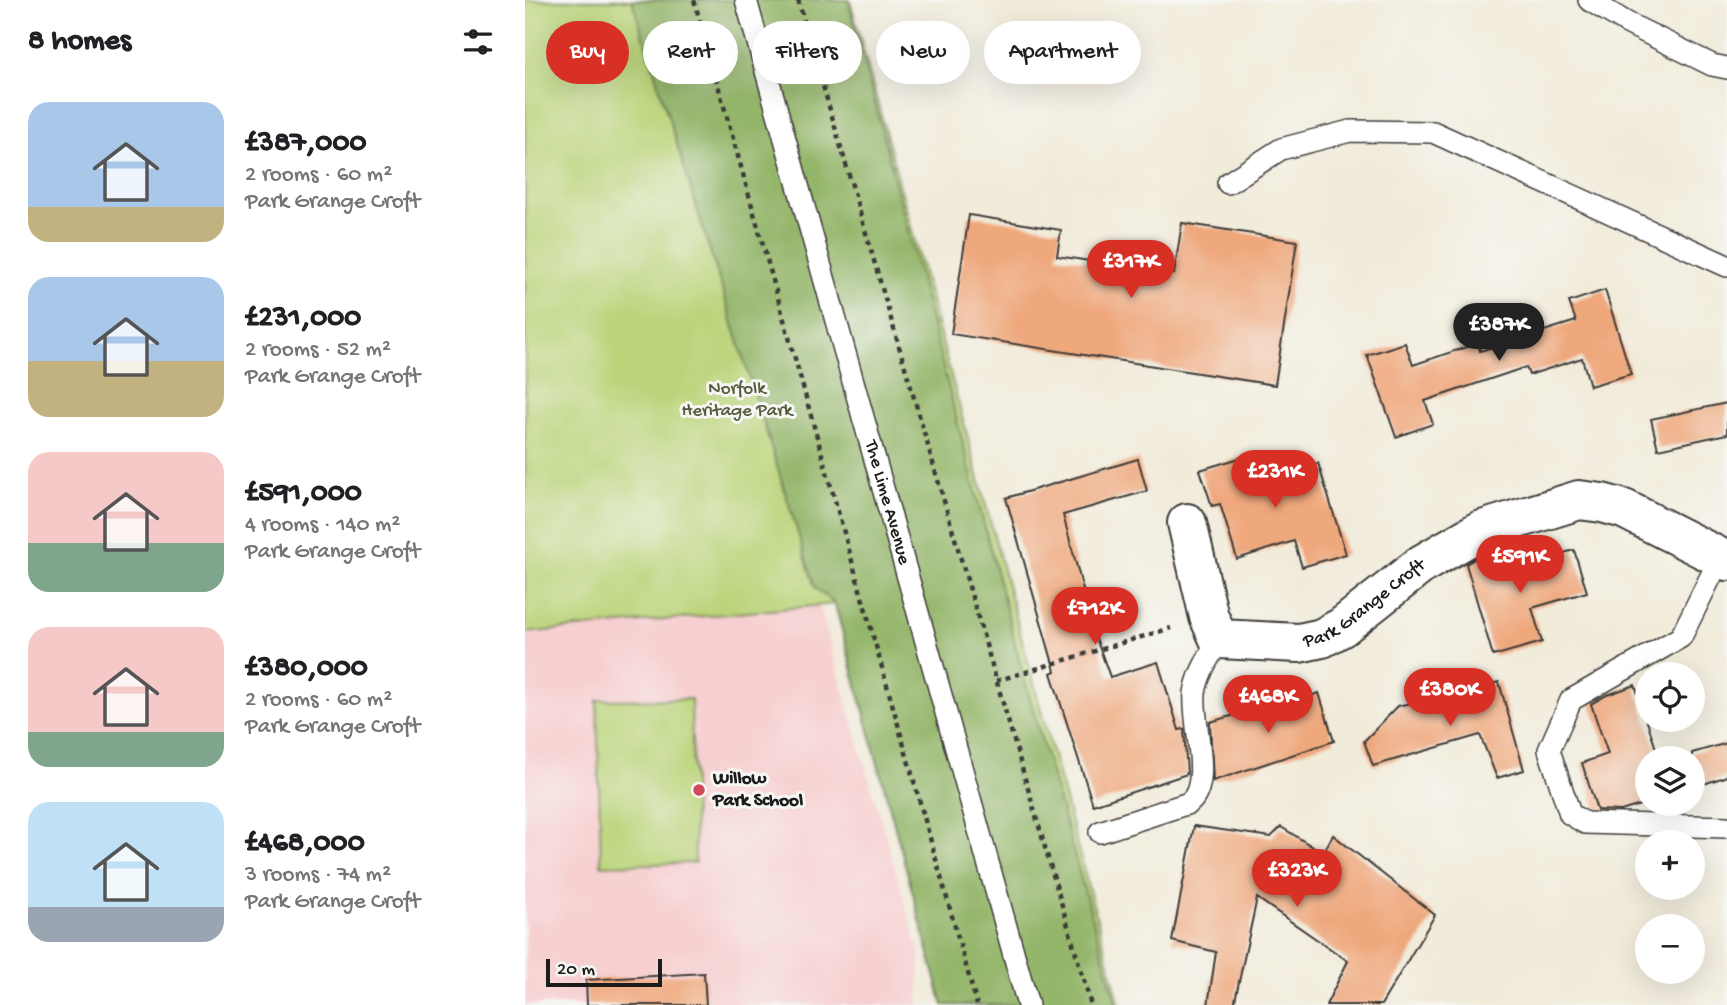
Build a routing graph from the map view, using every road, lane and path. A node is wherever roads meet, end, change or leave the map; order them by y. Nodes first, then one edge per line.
1 (694, 0) edge
2 (746, 0) edge
3 (798, 0) edge
4 (1589, 0) edge
5 (1727, 68) edge
6 (1228, 183) dead end
7 (1727, 267) edge
8 (1187, 523) dead end
9 (1724, 560) edge
10 (1214, 628) junction
11 (996, 681) junction
12 (1727, 827) edge
13 (1100, 832) dead end
14 (977, 1005) edge
15 (1028, 1005) edge
16 (1091, 1005) edge

1 - 14 path
2 - 15 lane, The Lime Avenue
3 - 11 path
4 - 5 lane
6 - 7 lane
8 - 10 street
9 - 10 street, Park Grange Croft
9 - 12 lane
10 - 11 path
10 - 13 lane
11 - 16 path

